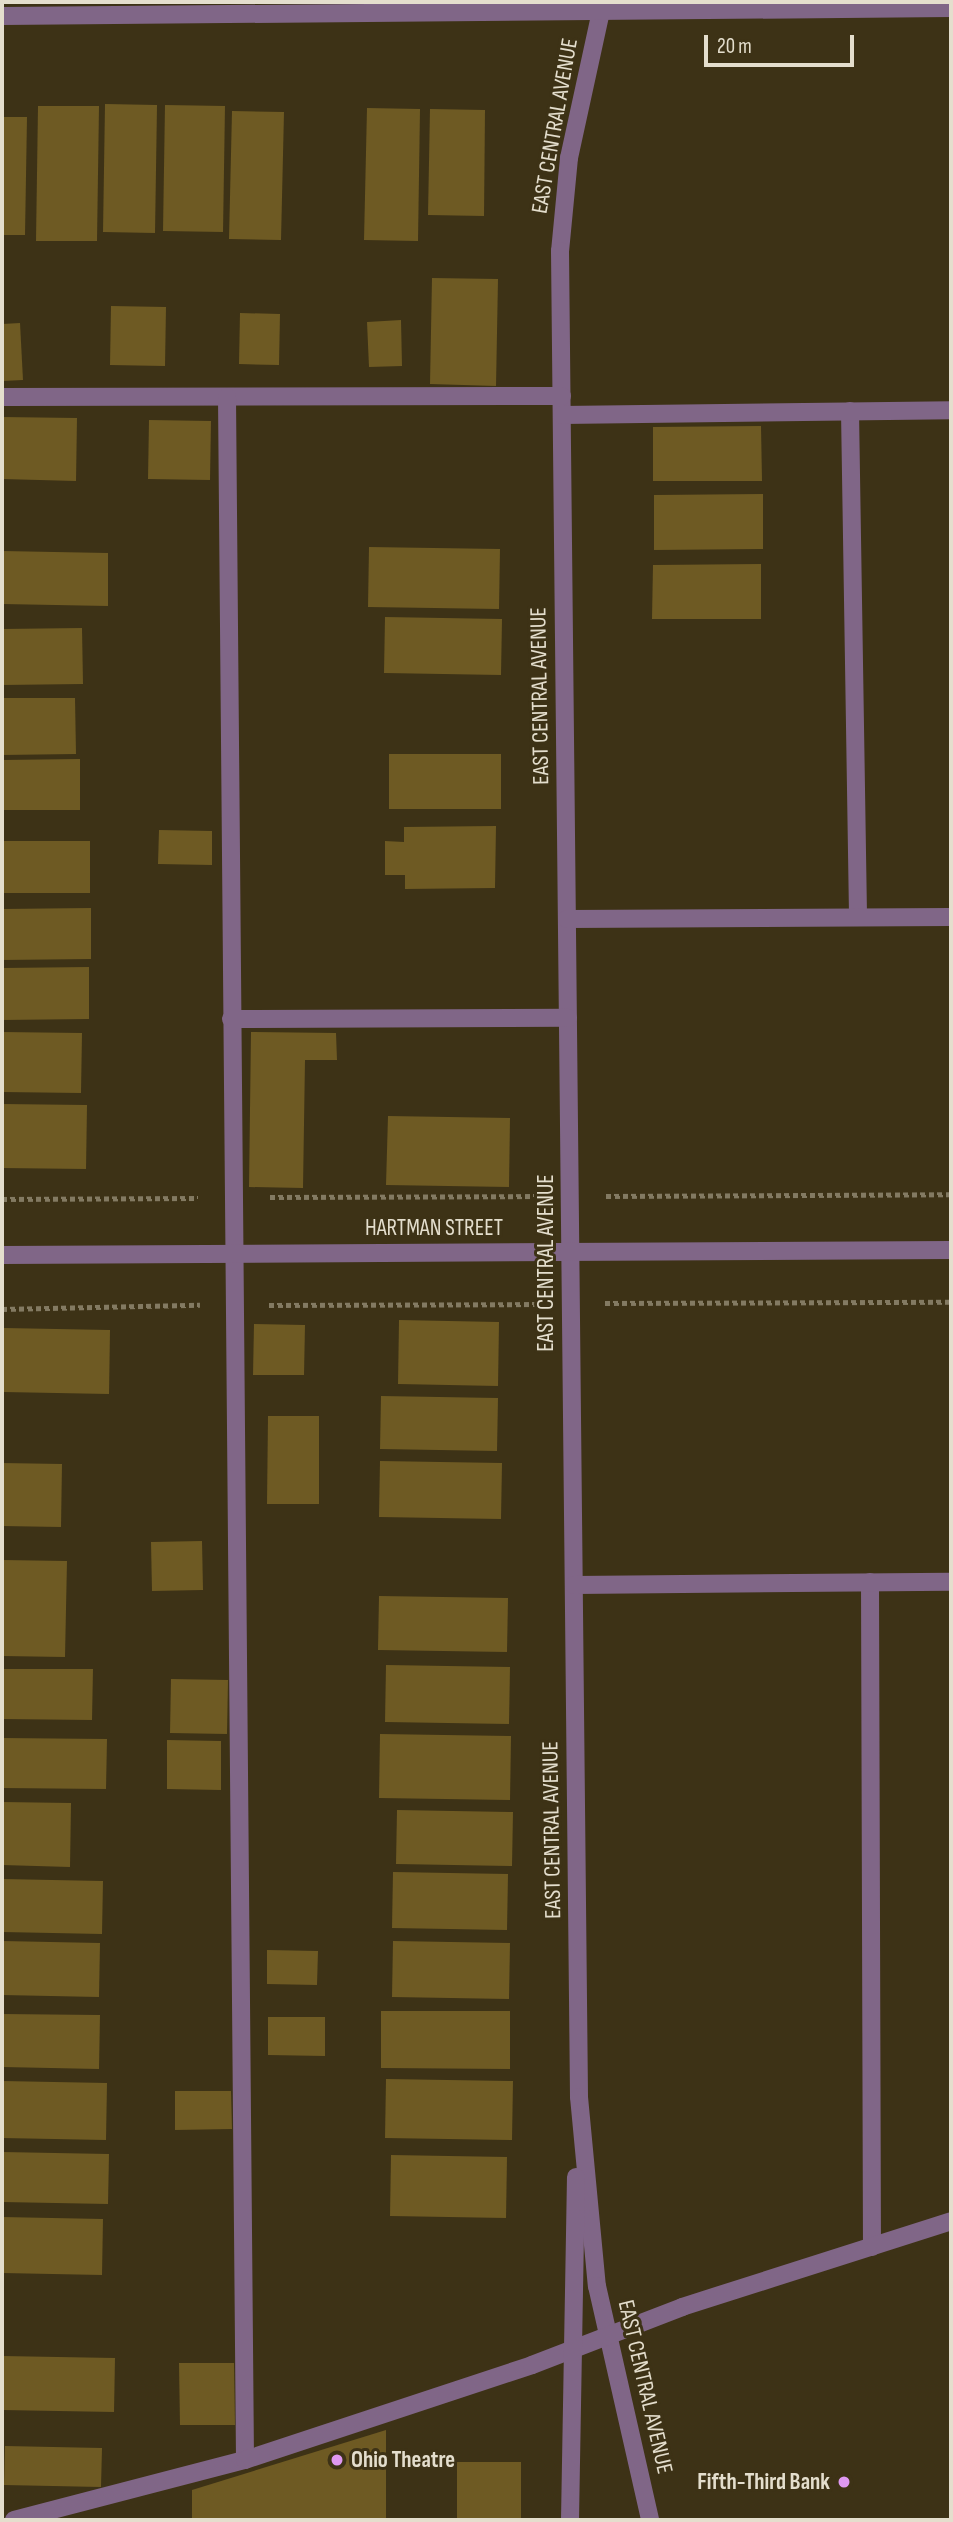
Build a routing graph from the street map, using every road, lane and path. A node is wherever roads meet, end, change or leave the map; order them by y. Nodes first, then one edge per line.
1 (750, 6) edge
2 (602, 7) edge
3 (951, 9) edge
4 (2, 16) edge
5 (562, 396) junction
6 (2, 397) edge
7 (227, 397) junction
8 (951, 410) edge
9 (850, 411) junction
10 (562, 415) junction
11 (858, 917) junction
12 (951, 917) edge
13 (567, 919) junction
14 (568, 1018) junction
15 (231, 1019) junction
16 (951, 1194) edge
17 (570, 1196) junction
18 (232, 1198) junction
19 (2, 1199) edge
20 (951, 1250) edge
21 (571, 1253) junction
22 (233, 1254) junction
23 (2, 1255) edge
24 (951, 1302) edge
25 (571, 1303) junction
26 (233, 1305) junction
27 (2, 1309) edge
28 (870, 1582) junction
29 (951, 1582) edge
30 (575, 1586) junction
31 (579, 2058) junction
32 (951, 2221) edge
33 (872, 2247) junction
34 (607, 2336) junction
35 (571, 2350) junction
36 (245, 2460) junction
37 (14, 2520) edge
38 (570, 2520) edge
39 (650, 2520) edge

1 - 2 street
1 - 3 street
2 - 4 street
2 - 5 street, EAST CENTRAL AVENUE
5 - 7 street
5 - 10 street, EAST CENTRAL AVENUE
6 - 7 street
7 - 15 street
8 - 9 street
9 - 10 street
9 - 11 street
10 - 13 street, EAST CENTRAL AVENUE
11 - 12 street
11 - 13 street
13 - 14 street, EAST CENTRAL AVENUE
14 - 15 street
14 - 17 street, EAST CENTRAL AVENUE
15 - 18 street
16 - 17 path
17 - 18 path
17 - 21 street, EAST CENTRAL AVENUE
18 - 19 path
18 - 22 street
20 - 21 street, HARTMAN STREET
21 - 22 street, HARTMAN STREET
21 - 25 street, EAST CENTRAL AVENUE
22 - 23 street, HARTMAN STREET
22 - 26 street
24 - 25 path
25 - 26 path
25 - 30 street, EAST CENTRAL AVENUE
26 - 27 path
26 - 36 street
28 - 29 street
28 - 30 street
28 - 33 street
30 - 31 street, EAST CENTRAL AVENUE
31 - 34 street, EAST CENTRAL AVENUE
31 - 35 street
32 - 33 street
33 - 34 street
34 - 35 street
34 - 39 street, EAST CENTRAL AVENUE
35 - 36 street
35 - 38 street
36 - 37 street

